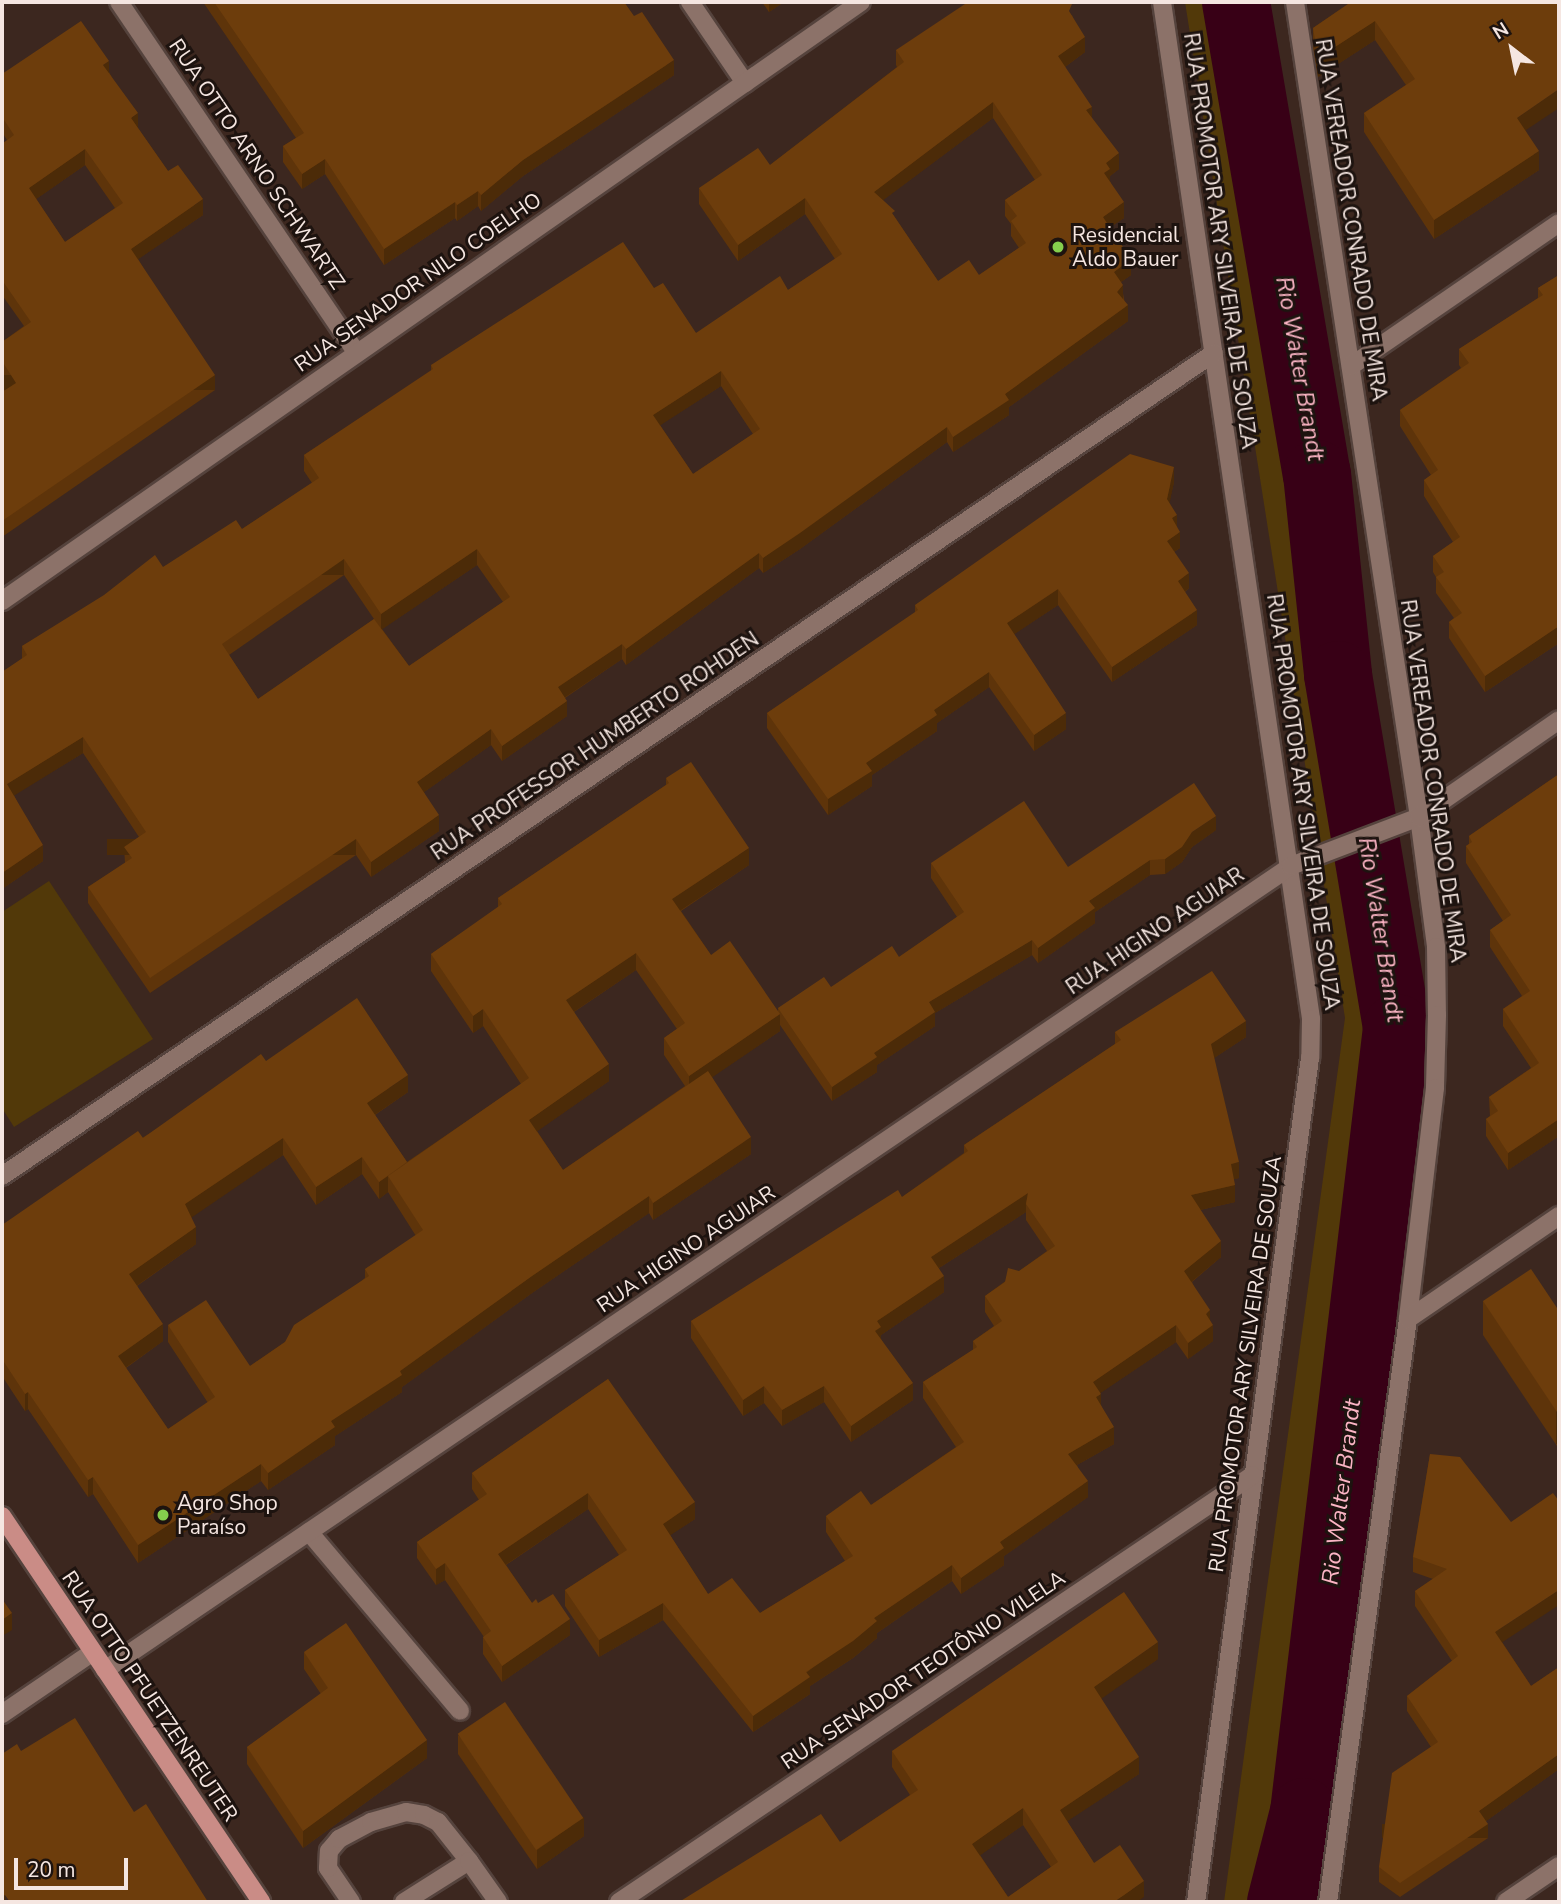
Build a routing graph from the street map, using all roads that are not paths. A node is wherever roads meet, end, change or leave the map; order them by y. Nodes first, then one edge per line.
1 (119, 2) edge
2 (690, 2) edge
3 (861, 2) edge
4 (1162, 2) edge
5 (1295, 2) edge
6 (745, 83) junction
7 (1559, 223) edge
8 (357, 353) junction
9 (1214, 353) junction
10 (1351, 366) junction
11 (2, 601) edge
12 (1559, 720) edge
13 (1419, 817) junction
14 (1291, 866) junction
15 (2, 1176) edge
16 (1557, 1224) edge
17 (1408, 1319) junction
18 (1252, 1475) junction
19 (2, 1516) edge
20 (309, 1532) junction
21 (93, 1652) junction
22 (105, 1670) junction
23 (460, 1711) dead end
24 (2, 1714) edge
25 (469, 1861) junction
26 (1559, 1866) edge
27 (261, 1902) edge
28 (351, 1902) edge
29 (404, 1902) edge
30 (498, 1902) edge
31 (620, 1902) edge
32 (1196, 1902) edge
33 (1328, 1902) edge
34 (1506, 1902) edge

1 - 8 street, RUA OTTO ARNO SCHWARTZ
2 - 6 street
3 - 6 street, RUA SENADOR NILO COELHO
4 - 9 street, RUA PROMOTOR ARY SILVEIRA DE SOUZA
5 - 10 street, RUA VEREADOR CONRADO DE MIRA
6 - 8 street, RUA SENADOR NILO COELHO
7 - 10 street
8 - 11 street, RUA SENADOR NILO COELHO
9 - 14 street, RUA PROMOTOR ARY SILVEIRA DE SOUZA
9 - 15 street, RUA PROFESSOR HUMBERTO ROHDEN
10 - 13 street, RUA VEREADOR CONRADO DE MIRA
12 - 13 street, RUA HIGINO AGUIAR
13 - 14 street, RUA HIGINO AGUIAR
13 - 17 street, RUA VEREADOR CONRADO DE MIRA
14 - 18 street, RUA PROMOTOR ARY SILVEIRA DE SOUZA
14 - 20 street, RUA HIGINO AGUIAR
16 - 17 street
17 - 33 street, RUA VEREADOR CONRADO DE MIRA
18 - 31 street, RUA SENADOR TEOTÔNIO VILELA
18 - 32 street, RUA PROMOTOR ARY SILVEIRA DE SOUZA
19 - 21 main road, RUA OTTO PFUETZENREUTER
20 - 22 street, RUA HIGINO AGUIAR
20 - 23 street
21 - 22 main road, RUA OTTO PFUETZENREUTER
21 - 24 street
22 - 27 main road, RUA OTTO PFUETZENREUTER
25 - 28 street
25 - 29 street
25 - 30 street
26 - 34 street

